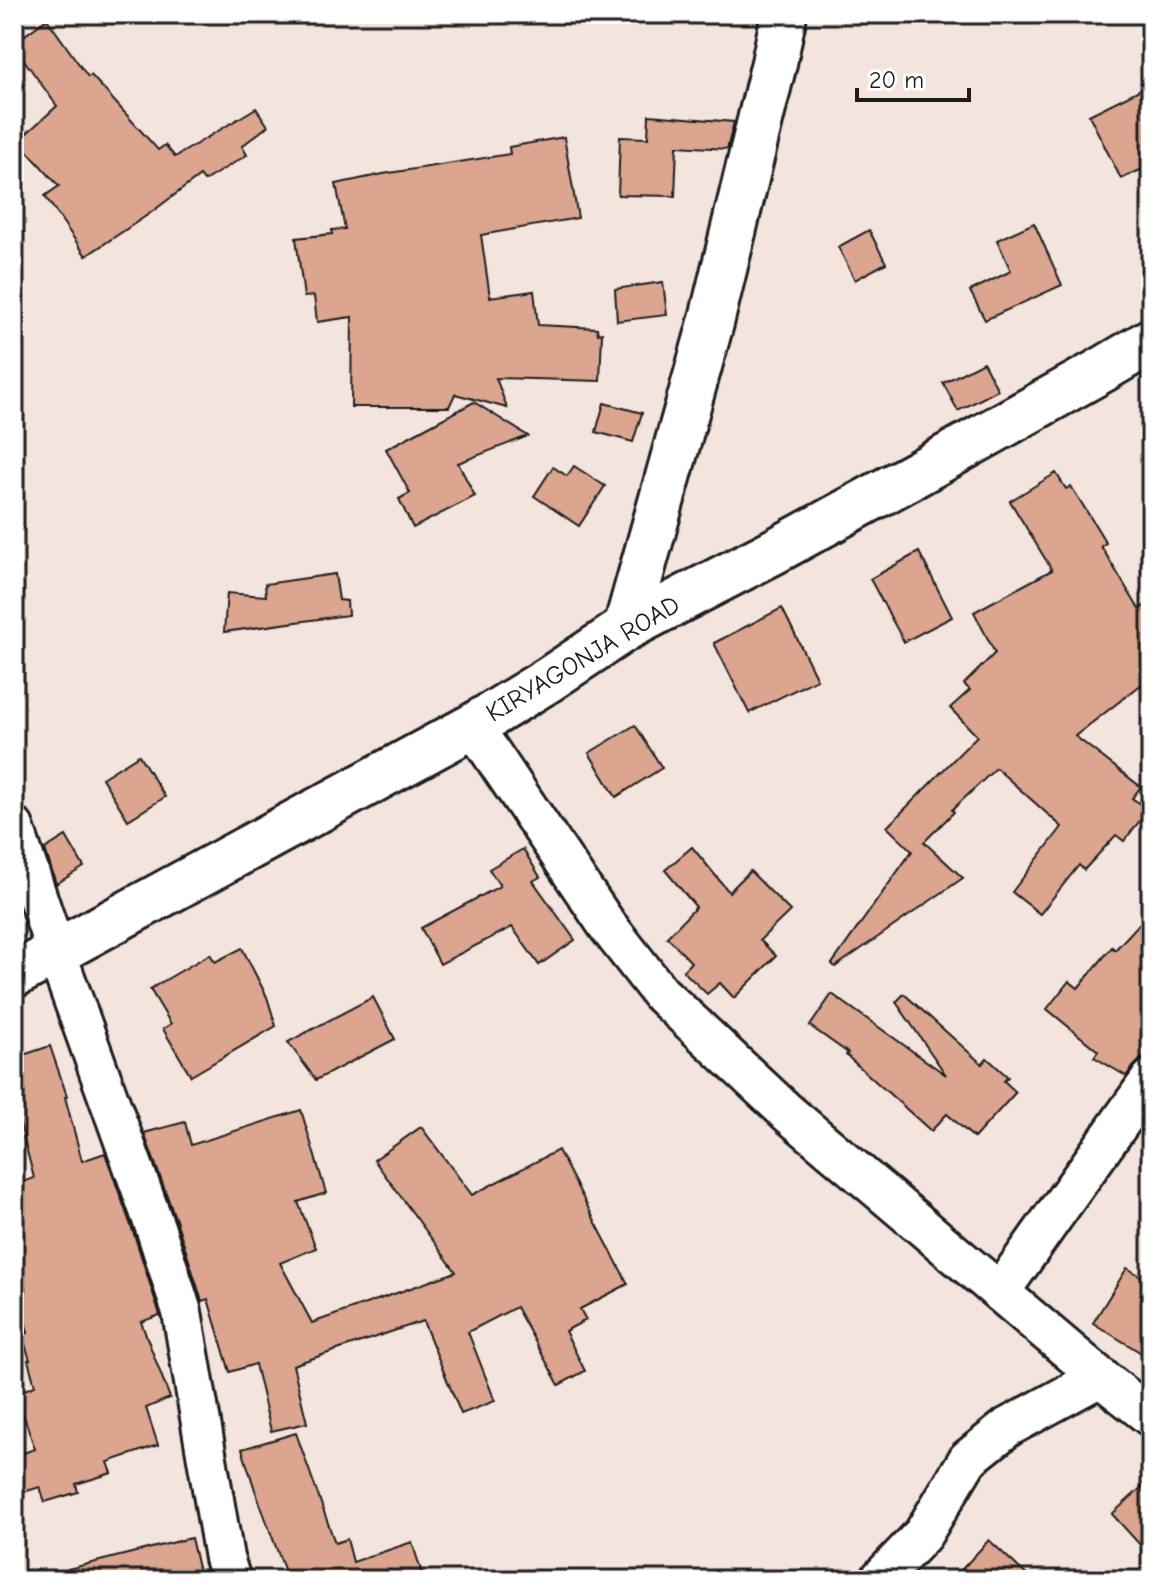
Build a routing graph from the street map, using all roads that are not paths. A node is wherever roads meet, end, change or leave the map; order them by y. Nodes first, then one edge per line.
1 (784, 14) edge
2 (1151, 341) edge
3 (626, 628) junction
4 (473, 726) junction
5 (14, 827) edge
6 (56, 952) junction
7 (14, 975) edge
8 (1151, 1079) edge
9 (1000, 1292) junction
10 (1100, 1377) junction
11 (1151, 1417) edge
12 (231, 1580) edge
13 (879, 1580) edge

1 - 3 street
2 - 3 street, KIRYAGONJA ROAD
3 - 4 street, KIRYAGONJA ROAD
4 - 6 street, KIRYAGONJA ROAD
4 - 9 street
5 - 6 street
6 - 7 street, KIRYAGONJA ROAD
6 - 12 street
8 - 9 street
9 - 10 street
10 - 11 street
10 - 13 street

